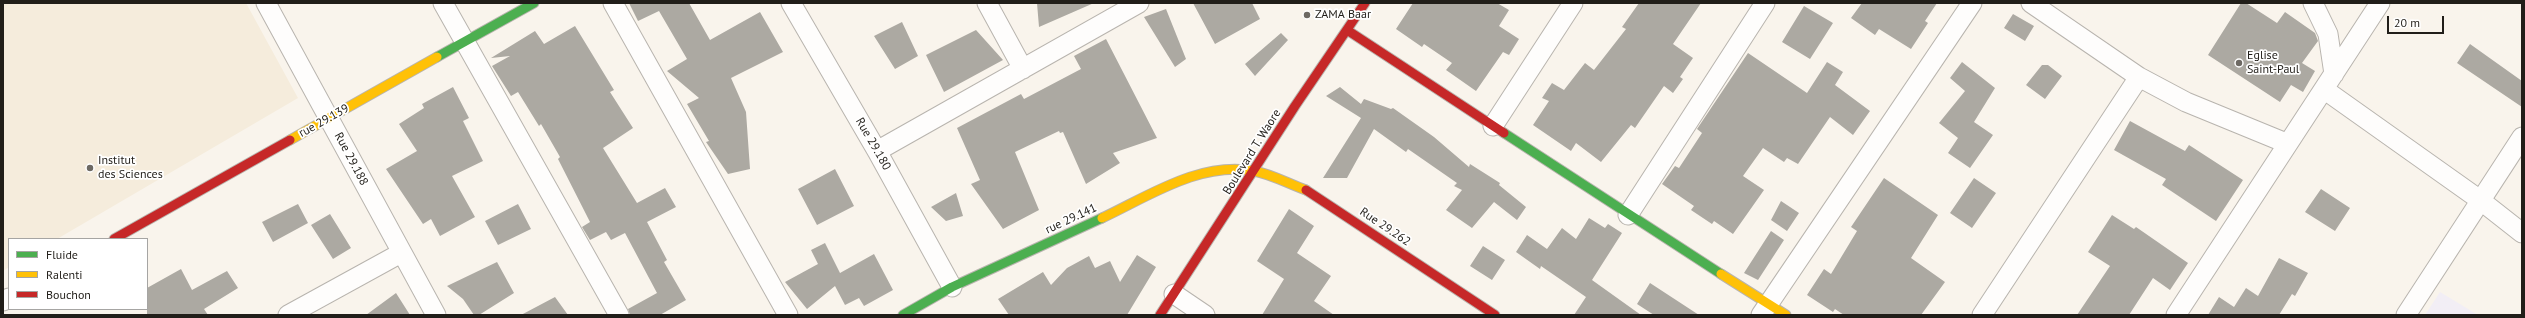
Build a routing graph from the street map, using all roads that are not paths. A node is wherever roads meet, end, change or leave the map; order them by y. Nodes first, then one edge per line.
1 (266, 3) edge
2 (443, 3) edge
3 (534, 3) edge
4 (613, 3) edge
5 (791, 3) edge
6 (987, 3) edge
7 (1139, 3) edge
8 (1365, 3) edge
9 (1574, 3) edge
10 (1765, 3) edge
11 (1972, 3) edge
12 (2031, 3) edge
13 (2313, 3) edge
14 (2380, 3) edge
15 (1347, 30) junction
16 (464, 41) junction
17 (1023, 69) junction
18 (2139, 76) junction
19 (2330, 82) junction
20 (329, 119) junction
21 (1493, 126) junction
22 (2522, 137) edge
23 (2286, 143) junction
24 (877, 151) junction
25 (1255, 171) junction
26 (2480, 200) junction
27 (1628, 215) junction
28 (2522, 233) edge
29 (116, 238) edge
30 (401, 253) junction
31 (952, 287) junction
32 (1174, 294) junction
33 (1764, 309) edge
34 (288, 315) edge
35 (436, 315) edge
36 (619, 315) edge
37 (788, 315) edge
38 (903, 315) edge
39 (1160, 315) edge
40 (1205, 315) edge
41 (1495, 315) edge
42 (1786, 315) edge
43 (1982, 315) edge
44 (2176, 315) edge
45 (2406, 315) edge

1 - 20 street, Rue 29.188
2 - 16 street
3 - 16 street, rue 29.139
4 - 37 street
5 - 24 street, Rue 29.180
6 - 17 street
7 - 17 street
8 - 15 street, Boulevard T. Waore
9 - 21 street
10 - 27 street
11 - 33 street
12 - 18 street
13 - 19 street
14 - 19 street
15 - 21 street
15 - 25 street, Boulevard T. Waore
16 - 20 street, rue 29.139
16 - 36 street
17 - 24 street
18 - 23 street
18 - 43 street
19 - 23 street
19 - 26 street
20 - 29 street, rue 29.139
20 - 30 street, Rue 29.188
21 - 27 street
22 - 26 street
23 - 44 street
24 - 31 street, Rue 29.180
25 - 31 street, rue 29.141
25 - 32 street, Boulevard T. Waore
25 - 41 street, Rue 29.262
26 - 28 street
26 - 45 street
27 - 33 street
30 - 34 street
30 - 35 street, Rue 29.188
31 - 38 street, rue 29.141
32 - 39 street, Boulevard T. Waore
32 - 40 street
33 - 42 street

